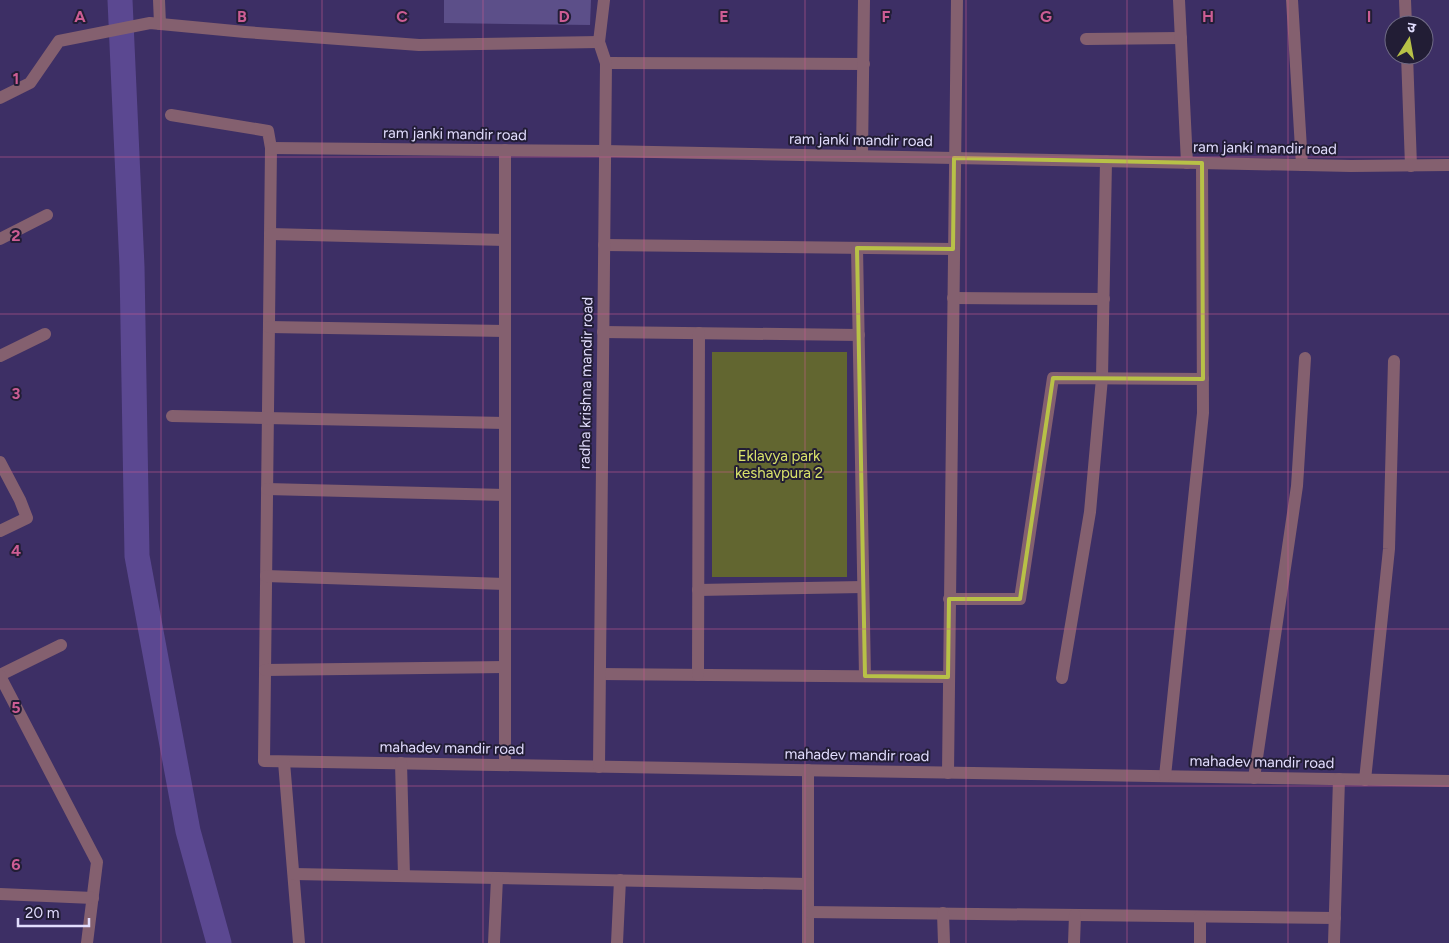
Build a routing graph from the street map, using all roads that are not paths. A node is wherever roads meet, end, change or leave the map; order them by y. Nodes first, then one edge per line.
1 (159, 0) edge
2 (604, 0) edge
3 (864, 0) edge
4 (957, 0) edge
5 (1179, 0) edge
6 (1292, 0) edge
7 (1405, 0) edge
8 (1406, 15) edge
9 (155, 23) junction
10 (1181, 38) junction
11 (1086, 39) dead end
12 (599, 42) junction
13 (606, 63) junction
14 (864, 64) junction
15 (1407, 65) edge
16 (0, 98) edge
17 (171, 115) dead end
18 (271, 148) junction
19 (505, 150) junction
20 (605, 151) junction
21 (862, 156) junction
22 (954, 158) junction
23 (1106, 161) junction
24 (1187, 163) junction
25 (1202, 163) junction
26 (1302, 165) junction
27 (1449, 165) edge
28 (1411, 166) junction
29 (47, 215) dead end
30 (270, 234) junction
31 (0, 239) edge
32 (505, 240) junction
33 (604, 245) junction
34 (857, 248) junction
35 (953, 249) junction
36 (953, 298) junction
37 (1104, 299) junction
38 (269, 328) junction
39 (505, 331) junction
40 (603, 332) junction
41 (699, 333) junction
42 (44, 334) dead end
43 (859, 335) junction
44 (0, 356) edge
45 (1305, 358) dead end
46 (1394, 361) dead end
47 (1102, 378) junction
48 (1203, 379) junction
49 (172, 416) dead end
50 (268, 418) junction
51 (505, 423) junction
52 (0, 462) edge
53 (267, 489) junction
54 (505, 496) junction
55 (0, 531) edge
56 (266, 576) junction
57 (505, 584) junction
58 (863, 587) junction
59 (698, 590) junction
60 (949, 599) junction
61 (61, 645) dead end
62 (505, 667) junction
63 (265, 670) junction
64 (600, 674) junction
65 (0, 675) edge
66 (698, 675) junction
67 (865, 676) junction
68 (948, 677) junction
69 (1062, 678) dead end
70 (284, 762) junction
71 (401, 764) junction
72 (505, 765) junction
73 (599, 767) junction
74 (808, 770) junction
75 (948, 773) junction
76 (1165, 776) junction
77 (1254, 778) junction
78 (1339, 779) junction
79 (1365, 780) junction
80 (1449, 781) edge
81 (294, 874) junction
82 (404, 876) junction
83 (497, 878) junction
84 (620, 880) junction
85 (808, 884) junction
86 (0, 894) edge
87 (93, 898) junction
88 (808, 912) junction
89 (944, 913) junction
90 (1075, 915) junction
91 (1200, 917) junction
92 (1335, 918) junction
93 (87, 943) edge
94 (299, 943) edge
95 (494, 943) edge
96 (616, 943) edge
97 (808, 943) edge
98 (944, 943) edge
99 (1074, 943) edge
100 (1200, 943) edge
101 (1334, 943) edge

1 - 9 street
2 - 12 street, radha krishna mandir road
3 - 14 street
4 - 22 street
5 - 10 street
6 - 26 street
7 - 8 street
9 - 12 street
9 - 16 street
10 - 11 street
10 - 24 street
12 - 13 street, radha krishna mandir road
13 - 14 street
13 - 20 street, radha krishna mandir road
14 - 21 street
15 - 28 street
17 - 18 street
18 - 19 street, ram janki mandir road
18 - 30 street
19 - 20 street, ram janki mandir road
19 - 32 street
20 - 21 street, ram janki mandir road
20 - 33 street, radha krishna mandir road
21 - 22 street, ram janki mandir road
22 - 23 street, ram janki mandir road
22 - 35 street
23 - 24 street, ram janki mandir road
23 - 37 street
24 - 25 street, ram janki mandir road
25 - 26 street, ram janki mandir road
25 - 48 street
26 - 28 street, ram janki mandir road
27 - 28 street, ram janki mandir road
29 - 31 street
30 - 32 street
30 - 38 street
32 - 39 street
33 - 34 street
33 - 40 street, radha krishna mandir road
34 - 35 street
34 - 43 street
35 - 36 street
36 - 37 street
36 - 60 street
37 - 47 street
38 - 39 street
38 - 50 street
39 - 51 street
40 - 41 street
40 - 64 street, radha krishna mandir road
41 - 43 street
41 - 59 street
42 - 44 street
43 - 58 street
45 - 77 street
46 - 79 street
47 - 48 street
47 - 60 street
47 - 69 street
48 - 76 street
49 - 50 street
50 - 51 street
50 - 53 street
51 - 54 street
52 - 55 street
53 - 54 street
53 - 56 street
54 - 57 street
56 - 57 street
56 - 63 street
57 - 62 street
58 - 59 street
58 - 67 street
59 - 66 street
60 - 68 street
61 - 65 street
62 - 63 street
62 - 72 street
63 - 70 street, mahadev mandir road
64 - 66 street
64 - 73 street, radha krishna mandir road
65 - 87 street
66 - 67 street
67 - 68 street
68 - 75 street
70 - 71 street, mahadev mandir road
70 - 81 street
71 - 72 street, mahadev mandir road
71 - 82 street
72 - 73 street, mahadev mandir road
73 - 74 street, mahadev mandir road
74 - 75 street, mahadev mandir road
74 - 85 street
75 - 76 street, mahadev mandir road
76 - 77 street, mahadev mandir road
77 - 78 street, mahadev mandir road
78 - 79 street, mahadev mandir road
78 - 92 street
79 - 80 street, mahadev mandir road
81 - 82 street
81 - 94 street
82 - 83 street
83 - 84 street
83 - 95 street
84 - 85 street
84 - 96 street
85 - 88 street
86 - 87 street
87 - 93 street
88 - 89 street
88 - 97 street
89 - 90 street
89 - 98 street
90 - 91 street
90 - 99 street
91 - 92 street
91 - 100 street
92 - 101 street

